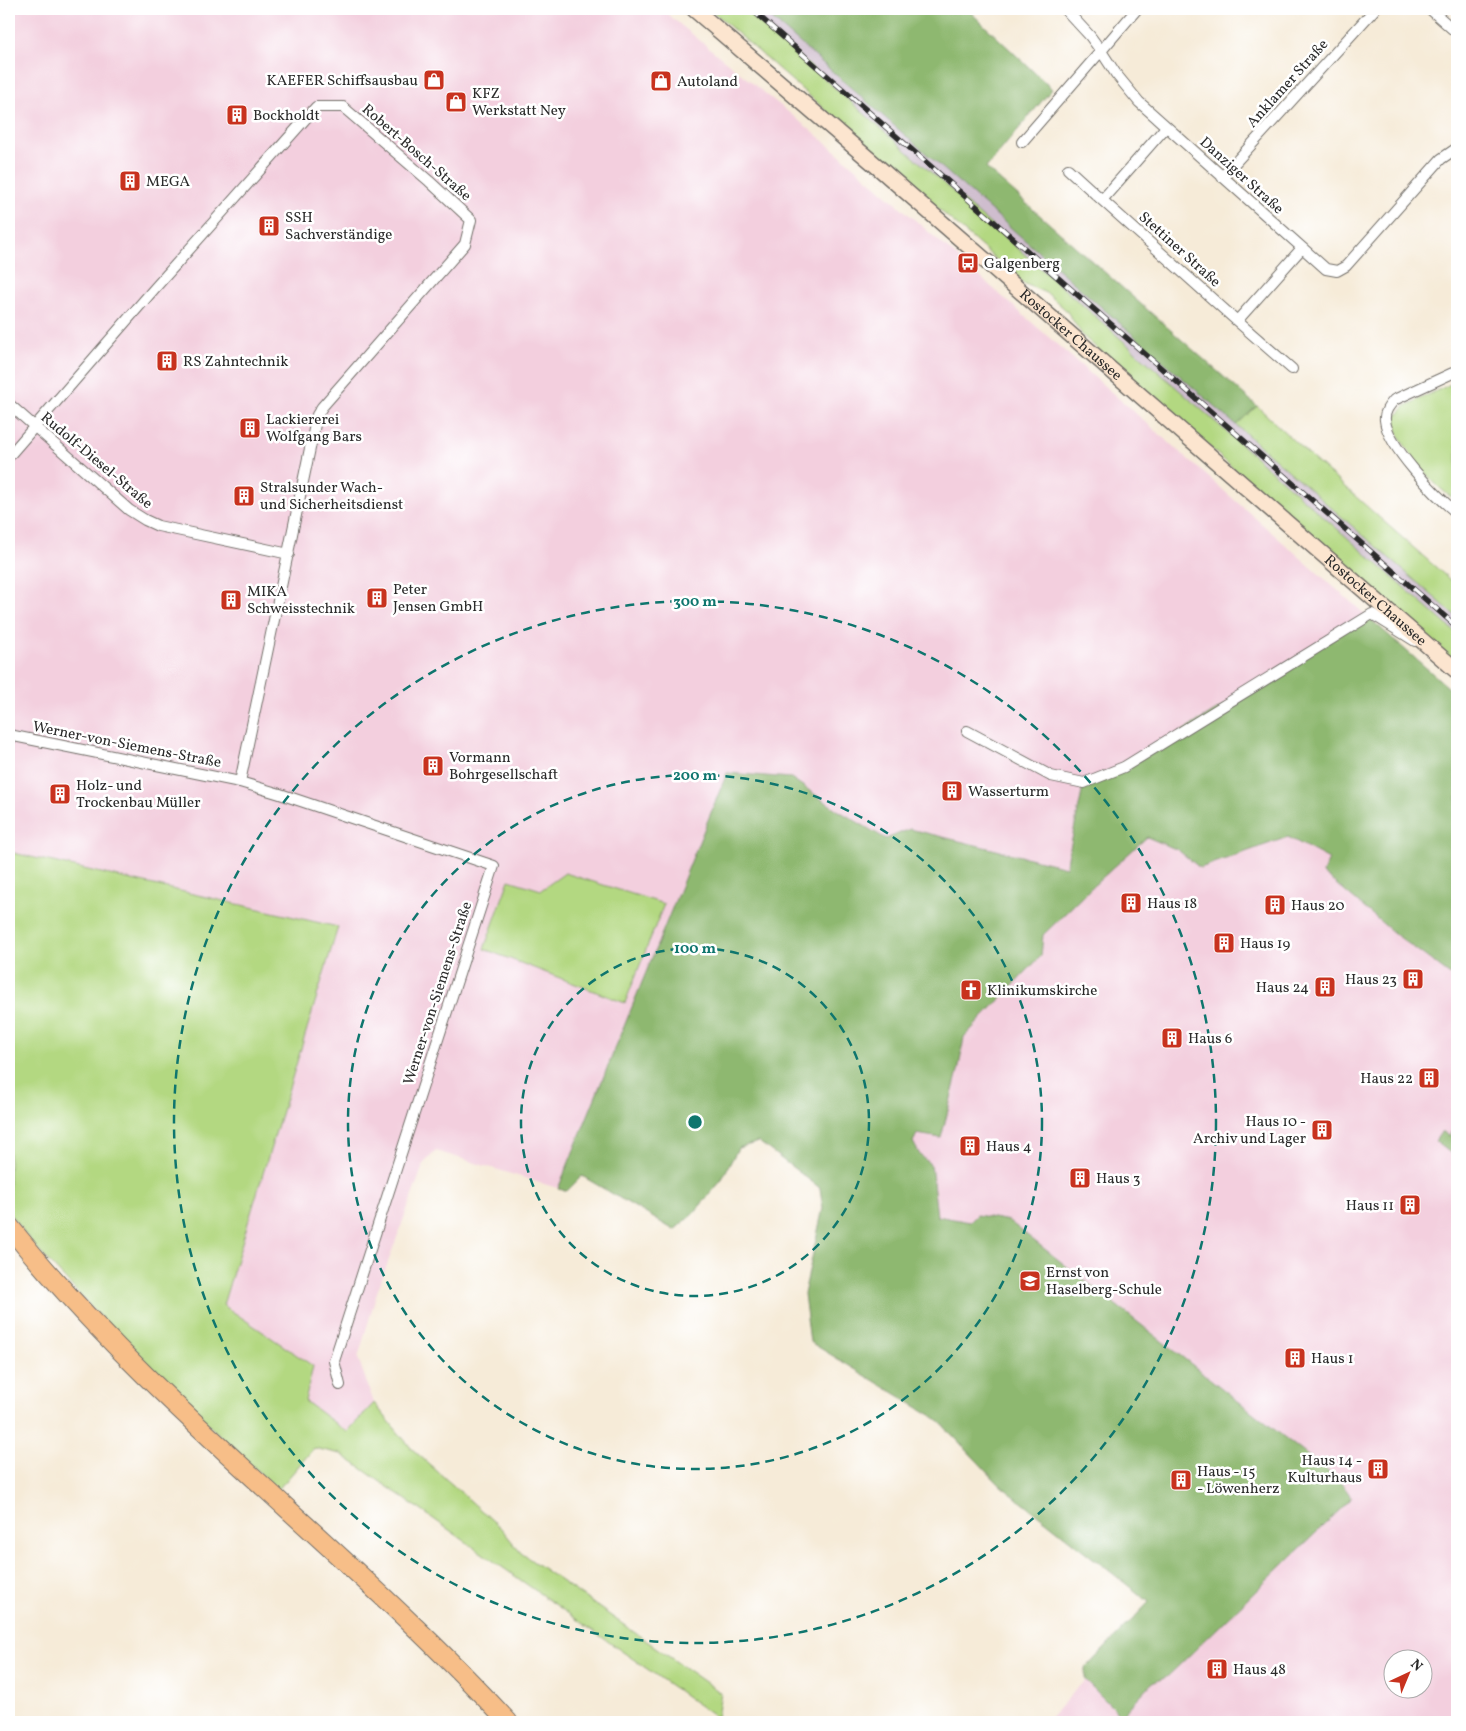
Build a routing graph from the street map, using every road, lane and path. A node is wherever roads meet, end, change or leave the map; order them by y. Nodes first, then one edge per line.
1 (694, 9) edge
2 (1065, 9) edge
3 (1137, 9) edge
4 (1375, 9) edge
5 (1430, 9) edge
6 (1457, 33) edge
7 (1101, 51) junction
8 (1166, 127) junction
9 (1022, 142) dead end
10 (1457, 148) edge
11 (1068, 170) dead end
12 (1222, 176) junction
13 (1102, 200) junction
14 (1302, 248) junction
15 (1237, 321) junction
16 (1292, 369) dead end
17 (1457, 371) edge
18 (9, 404) edge
19 (34, 427) junction
20 (9, 456) edge
21 (1457, 513) edge
22 (289, 554) junction
23 (1445, 661) junction
24 (1457, 671) edge
25 (967, 731) dead end
26 (9, 735) edge
27 (240, 782) junction
28 (9, 1226) edge
29 (340, 1384) dead end
30 (508, 1722) edge

1 - 23 main road, Rostocker Chaussee
2 - 7 street, Danziger Straße
3 - 7 street
4 - 12 street, Anklamer Straße
5 - 6 street
7 - 8 street, Danziger Straße
7 - 9 street
8 - 12 street, Danziger Straße
8 - 13 street
10 - 14 street, Danziger Straße
11 - 13 street, Stettiner Straße
12 - 14 street, Danziger Straße
13 - 15 street, Stettiner Straße
14 - 15 street
15 - 16 street, Stettiner Straße
17 - 21 street
18 - 19 street, Rudolf-Diesel-Straße
19 - 20 street
19 - 22 street, Rudolf-Diesel-Straße
19 - 22 street, Robert-Bosch-Straße
22 - 27 street, Werner-von-Siemens-Straße
23 - 24 main road, Rostocker Chaussee
23 - 25 street, Rostocker Chaussee
26 - 27 street, Werner-von-Siemens-Straße
27 - 29 street, Werner-von-Siemens-Straße
28 - 30 highway

